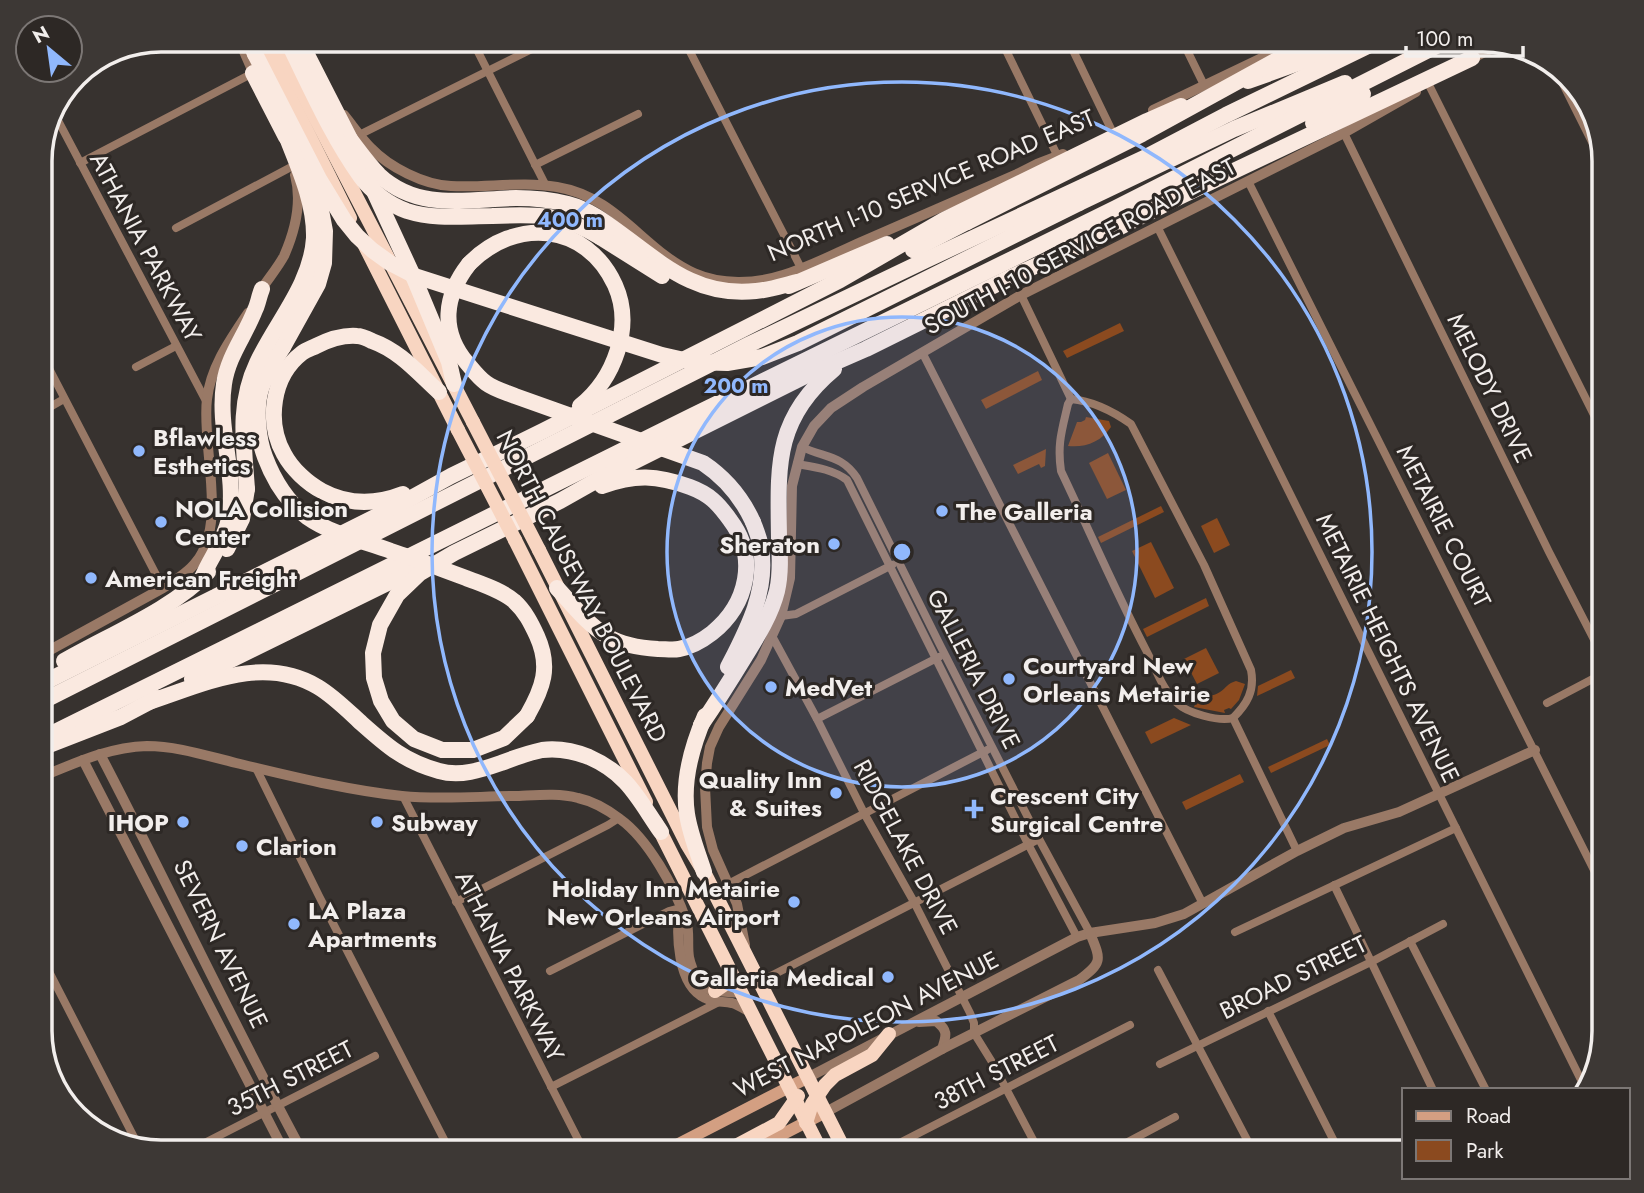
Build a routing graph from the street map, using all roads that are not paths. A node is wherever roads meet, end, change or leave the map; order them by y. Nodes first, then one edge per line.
1 (244, 52) edge
2 (257, 52) edge
3 (258, 52) edge
4 (259, 52) edge
5 (282, 52) edge
6 (293, 52) edge
7 (306, 52) edge
8 (478, 52) edge
9 (526, 52) edge
10 (690, 52) edge
11 (1007, 52) edge
12 (1074, 52) edge
13 (1188, 52) edge
14 (1273, 52) edge
15 (1294, 52) edge
16 (1335, 52) edge
17 (1357, 52) edge
18 (1419, 52) edge
19 (1424, 52) edge
20 (1429, 52) edge
21 (1484, 52) edge
22 (1472, 58) junction
23 (488, 71) junction
24 (253, 74) junction
25 (1204, 85) junction
26 (1429, 85) junction
27 (1568, 93) edge
28 (638, 114) dead end
29 (60, 124) edge
30 (1112, 131) junction
31 (1344, 133) junction
32 (1588, 133) edge
33 (354, 136) junction
34 (1058, 157) junction
35 (79, 163) junction
36 (536, 165) junction
37 (293, 166) junction
38 (1248, 181) junction
39 (546, 186) junction
40 (1179, 197) junction
41 (944, 220) junction
42 (1157, 226) junction
43 (176, 228) dead end
44 (799, 275) junction
45 (407, 279) junction
46 (261, 289) junction
47 (1021, 295) junction
48 (771, 334) junction
49 (176, 345) junction
50 (866, 349) junction
51 (922, 352) junction
52 (136, 367) dead end
53 (53, 378) edge
54 (454, 384) joint
55 (439, 393) junction
56 (1071, 399) junction
57 (64, 400) junction
58 (206, 401) junction
59 (53, 406) edge
60 (1592, 411) edge
61 (569, 418) junction
62 (802, 447) junction
63 (797, 464) junction
64 (451, 475) junction
65 (560, 501) junction
66 (454, 553) junction
67 (893, 564) junction
68 (202, 578) junction
69 (163, 588) junction
70 (557, 588) junction
71 (781, 616) junction
72 (772, 636) junction
73 (1592, 636) edge
74 (53, 648) edge
75 (945, 654) junction
76 (936, 659) junction
77 (53, 667) edge
78 (53, 678) edge
79 (1592, 679) edge
80 (53, 695) edge
81 (149, 702) junction
82 (1547, 703) dead end
83 (1233, 718) junction
84 (817, 719) junction
85 (701, 725) junction
86 (53, 733) edge
87 (53, 743) edge
88 (992, 747) junction
89 (1535, 750) junction
90 (982, 752) junction
91 (100, 754) junction
92 (83, 760) junction
93 (256, 768) junction
94 (53, 772) edge
95 (1439, 794) junction
96 (402, 796) junction
97 (864, 813) junction
98 (619, 818) junction
99 (1456, 828) junction
100 (661, 832) junction
101 (1039, 839) junction
102 (1028, 844) junction
103 (1297, 850) junction
104 (1592, 866) edge
105 (704, 873) junction
106 (728, 884) junction
107 (1334, 885) junction
108 (456, 902) junction
109 (914, 902) junction
110 (1203, 904) junction
111 (680, 908) junction
112 (183, 916) junction
113 (1443, 923) dead end
114 (167, 924) junction
115 (1235, 932) dead end
116 (1090, 933) junction
117 (1077, 937) junction
118 (1410, 941) junction
119 (747, 958) junction
120 (1371, 962) junction
121 (729, 970) junction
122 (1158, 970) dead end
123 (550, 971) dead end
124 (53, 979) edge
125 (760, 982) junction
126 (742, 993) junction
127 (717, 997) junction
128 (963, 998) junction
129 (1268, 1011) junction
130 (752, 1013) junction
131 (1130, 1026) dead end
132 (896, 1030) junction
133 (974, 1034) junction
134 (1197, 1045) junction
135 (942, 1049) junction
136 (796, 1054) junction
137 (375, 1056) dead end
138 (1160, 1064) dead end
139 (807, 1078) junction
140 (1581, 1078) edge
141 (551, 1087) junction
142 (1005, 1088) junction
143 (1432, 1088) edge
144 (1485, 1088) edge
145 (792, 1095) junction
146 (817, 1096) junction
147 (278, 1106) junction
148 (826, 1112) junction
149 (265, 1113) junction
150 (1175, 1117) dead end
151 (731, 1118) junction
152 (806, 1123) junction
153 (134, 1137) edge
154 (211, 1140) edge
155 (278, 1140) edge
156 (296, 1140) edge
157 (444, 1140) edge
158 (578, 1140) edge
159 (687, 1140) edge
160 (698, 1140) edge
161 (747, 1140) edge
162 (772, 1140) edge
163 (815, 1140) edge
164 (840, 1140) edge
165 (905, 1140) edge
166 (1033, 1140) edge
167 (1132, 1140) edge
168 (1247, 1140) edge
169 (1333, 1140) edge

1 - 24 street
2 - 68 highway, bridge
3 - 18 highway, bridge
4 - 55 highway, NORTH CAUSEWAY BOULEVARD
5 - 45 highway
6 - 44 highway, bridge
7 - 33 highway
8 - 23 street
9 - 23 street
10 - 44 street
11 - 34 street
12 - 30 street
13 - 25 street
14 - 25 street, NORTH I-10 SERVICE ROAD EAST
15 - 48 highway, bridge
16 - 41 highway
17 - 48 highway
19 - 86 highway
20 - 40 highway
21 - 22 street, SOUTH I-10 SERVICE ROAD EAST
22 - 26 street, SOUTH I-10 SERVICE ROAD EAST
22 - 40 highway
23 - 33 street
23 - 36 street
24 - 35 street
24 - 37 street
24 - 66 highway, bridge
25 - 30 street, NORTH I-10 SERVICE ROAD EAST
26 - 31 street, SOUTH I-10 SERVICE ROAD EAST
26 - 60 street
27 - 32 street
28 - 36 street
29 - 35 street, ATHANIA PARKWAY
30 - 34 street, NORTH I-10 SERVICE ROAD EAST
31 - 38 street, SOUTH I-10 SERVICE ROAD EAST
31 - 73 street, MELODY DRIVE
33 - 39 street, NORTH I-10 SERVICE ROAD EAST
33 - 44 highway
33 - 45 highway
34 - 44 street, NORTH I-10 SERVICE ROAD EAST
35 - 49 street, ATHANIA PARKWAY
36 - 39 street
37 - 43 street
37 - 46 street
38 - 42 street, SOUTH I-10 SERVICE ROAD EAST
38 - 89 street, METAIRIE COURT
39 - 44 street, NORTH I-10 SERVICE ROAD EAST
40 - 50 highway
41 - 44 highway
41 - 61 highway
42 - 47 street, SOUTH I-10 SERVICE ROAD EAST
42 - 95 street, METAIRIE HEIGHTS AVENUE
45 - 54 highway
46 - 58 street
46 - 68 highway
47 - 51 street, SOUTH I-10 SERVICE ROAD EAST
47 - 56 street
48 - 80 highway
49 - 52 street
49 - 58 street, ATHANIA PARKWAY
50 - 65 highway
50 - 85 highway
51 - 62 street, SOUTH I-10 SERVICE ROAD EAST
51 - 110 street
53 - 57 street
54 - 70 highway, NORTH CAUSEWAY BOULEVARD, bridge
55 - 64 highway
55 - 100 highway, NORTH CAUSEWAY BOULEVARD, bridge
56 - 83 street
56 - 83 street
57 - 59 street
57 - 69 street
58 - 69 street
61 - 64 highway
61 - 85 highway, bridge
62 - 63 street, SOUTH I-10 SERVICE ROAD EAST
62 - 67 street, GALLERIA DRIVE
63 - 67 street, GALLERIA DRIVE
63 - 71 street, SOUTH I-10 SERVICE ROAD EAST
64 - 78 highway
65 - 66 highway
65 - 70 highway
66 - 81 highway
67 - 71 street
67 - 75 street, GALLERIA DRIVE
67 - 76 street, GALLERIA DRIVE
68 - 77 highway
69 - 74 street
70 - 105 highway, NORTH CAUSEWAY BOULEVARD
71 - 72 street, SOUTH I-10 SERVICE ROAD EAST
72 - 84 street, RIDGELAKE DRIVE
72 - 106 street, SOUTH I-10 SERVICE ROAD EAST
75 - 76 street
75 - 88 street, GALLERIA DRIVE
76 - 84 street
76 - 90 street, GALLERIA DRIVE
79 - 82 street
81 - 87 highway
81 - 100 highway
83 - 103 street
84 - 97 street, RIDGELAKE DRIVE
85 - 105 highway
88 - 90 street
88 - 101 street, GALLERIA DRIVE
89 - 95 street, WEST NAPOLEON AVENUE
89 - 104 street, METAIRIE COURT
90 - 97 street
90 - 102 street, GALLERIA DRIVE
91 - 92 street
91 - 93 street
91 - 112 street, SEVERN AVENUE
92 - 94 street
92 - 114 street, SEVERN AVENUE
93 - 96 street
93 - 157 street
95 - 99 street, METAIRIE HEIGHTS AVENUE
95 - 103 street, WEST NAPOLEON AVENUE
96 - 98 street
96 - 108 street, ATHANIA PARKWAY
97 - 106 street
97 - 109 street, RIDGELAKE DRIVE
98 - 108 street
98 - 111 street
99 - 107 street
99 - 140 street, METAIRIE HEIGHTS AVENUE
100 - 121 highway, NORTH CAUSEWAY BOULEVARD
101 - 102 street
101 - 116 street, GALLERIA DRIVE
102 - 109 street
102 - 117 street, GALLERIA DRIVE
103 - 110 street, WEST NAPOLEON AVENUE
105 - 119 highway, NORTH CAUSEWAY BOULEVARD
106 - 119 street, SOUTH I-10 SERVICE ROAD EAST
107 - 115 street
107 - 120 street
108 - 141 street, ATHANIA PARKWAY
109 - 125 street
109 - 128 street, RIDGELAKE DRIVE
110 - 116 street, WEST NAPOLEON AVENUE
111 - 123 street
111 - 127 street
112 - 114 street
112 - 147 street, SEVERN AVENUE
113 - 118 street, BROAD STREET
114 - 149 street, SEVERN AVENUE
116 - 117 street, WEST NAPOLEON AVENUE
116 - 133 street
117 - 128 street, WEST NAPOLEON AVENUE
118 - 120 street, BROAD STREET
118 - 144 street
119 - 125 highway, NORTH CAUSEWAY BOULEVARD
120 - 129 street, BROAD STREET
120 - 143 street
121 - 125 highway
121 - 126 highway, NORTH CAUSEWAY BOULEVARD
121 - 127 highway
122 - 134 street
124 - 153 street
125 - 136 highway, NORTH CAUSEWAY BOULEVARD
126 - 127 street
126 - 130 highway, NORTH CAUSEWAY BOULEVARD
126 - 136 highway
127 - 130 street
127 - 141 street
128 - 132 street, WEST NAPOLEON AVENUE
128 - 133 street, RIDGELAKE DRIVE
129 - 134 street, BROAD STREET
129 - 169 street
130 - 145 highway, NORTH CAUSEWAY BOULEVARD
131 - 142 street, 38TH STREET
132 - 135 street
132 - 139 street, WEST NAPOLEON AVENUE
132 - 146 highway
133 - 135 street
133 - 142 street, RIDGELAKE DRIVE
134 - 138 street, BROAD STREET
134 - 168 street
135 - 148 street
136 - 139 highway, NORTH CAUSEWAY BOULEVARD
137 - 147 street, 35TH STREET
139 - 145 highway
139 - 146 highway, NORTH CAUSEWAY BOULEVARD
141 - 158 street, ATHANIA PARKWAY
142 - 165 street, 38TH STREET
142 - 166 street, RIDGELAKE DRIVE
145 - 151 main road, WEST NAPOLEON AVENUE
145 - 152 highway, NORTH CAUSEWAY BOULEVARD
145 - 161 highway
146 - 148 highway, NORTH CAUSEWAY BOULEVARD
146 - 152 highway
147 - 149 street, 35TH STREET
147 - 156 street, SEVERN AVENUE
148 - 152 main road
148 - 164 highway, NORTH CAUSEWAY BOULEVARD
149 - 154 street, 35TH STREET
149 - 155 street, SEVERN AVENUE
150 - 167 street
151 - 159 main road, WEST NAPOLEON AVENUE
151 - 160 main road
152 - 162 main road
152 - 163 highway, NORTH CAUSEWAY BOULEVARD

